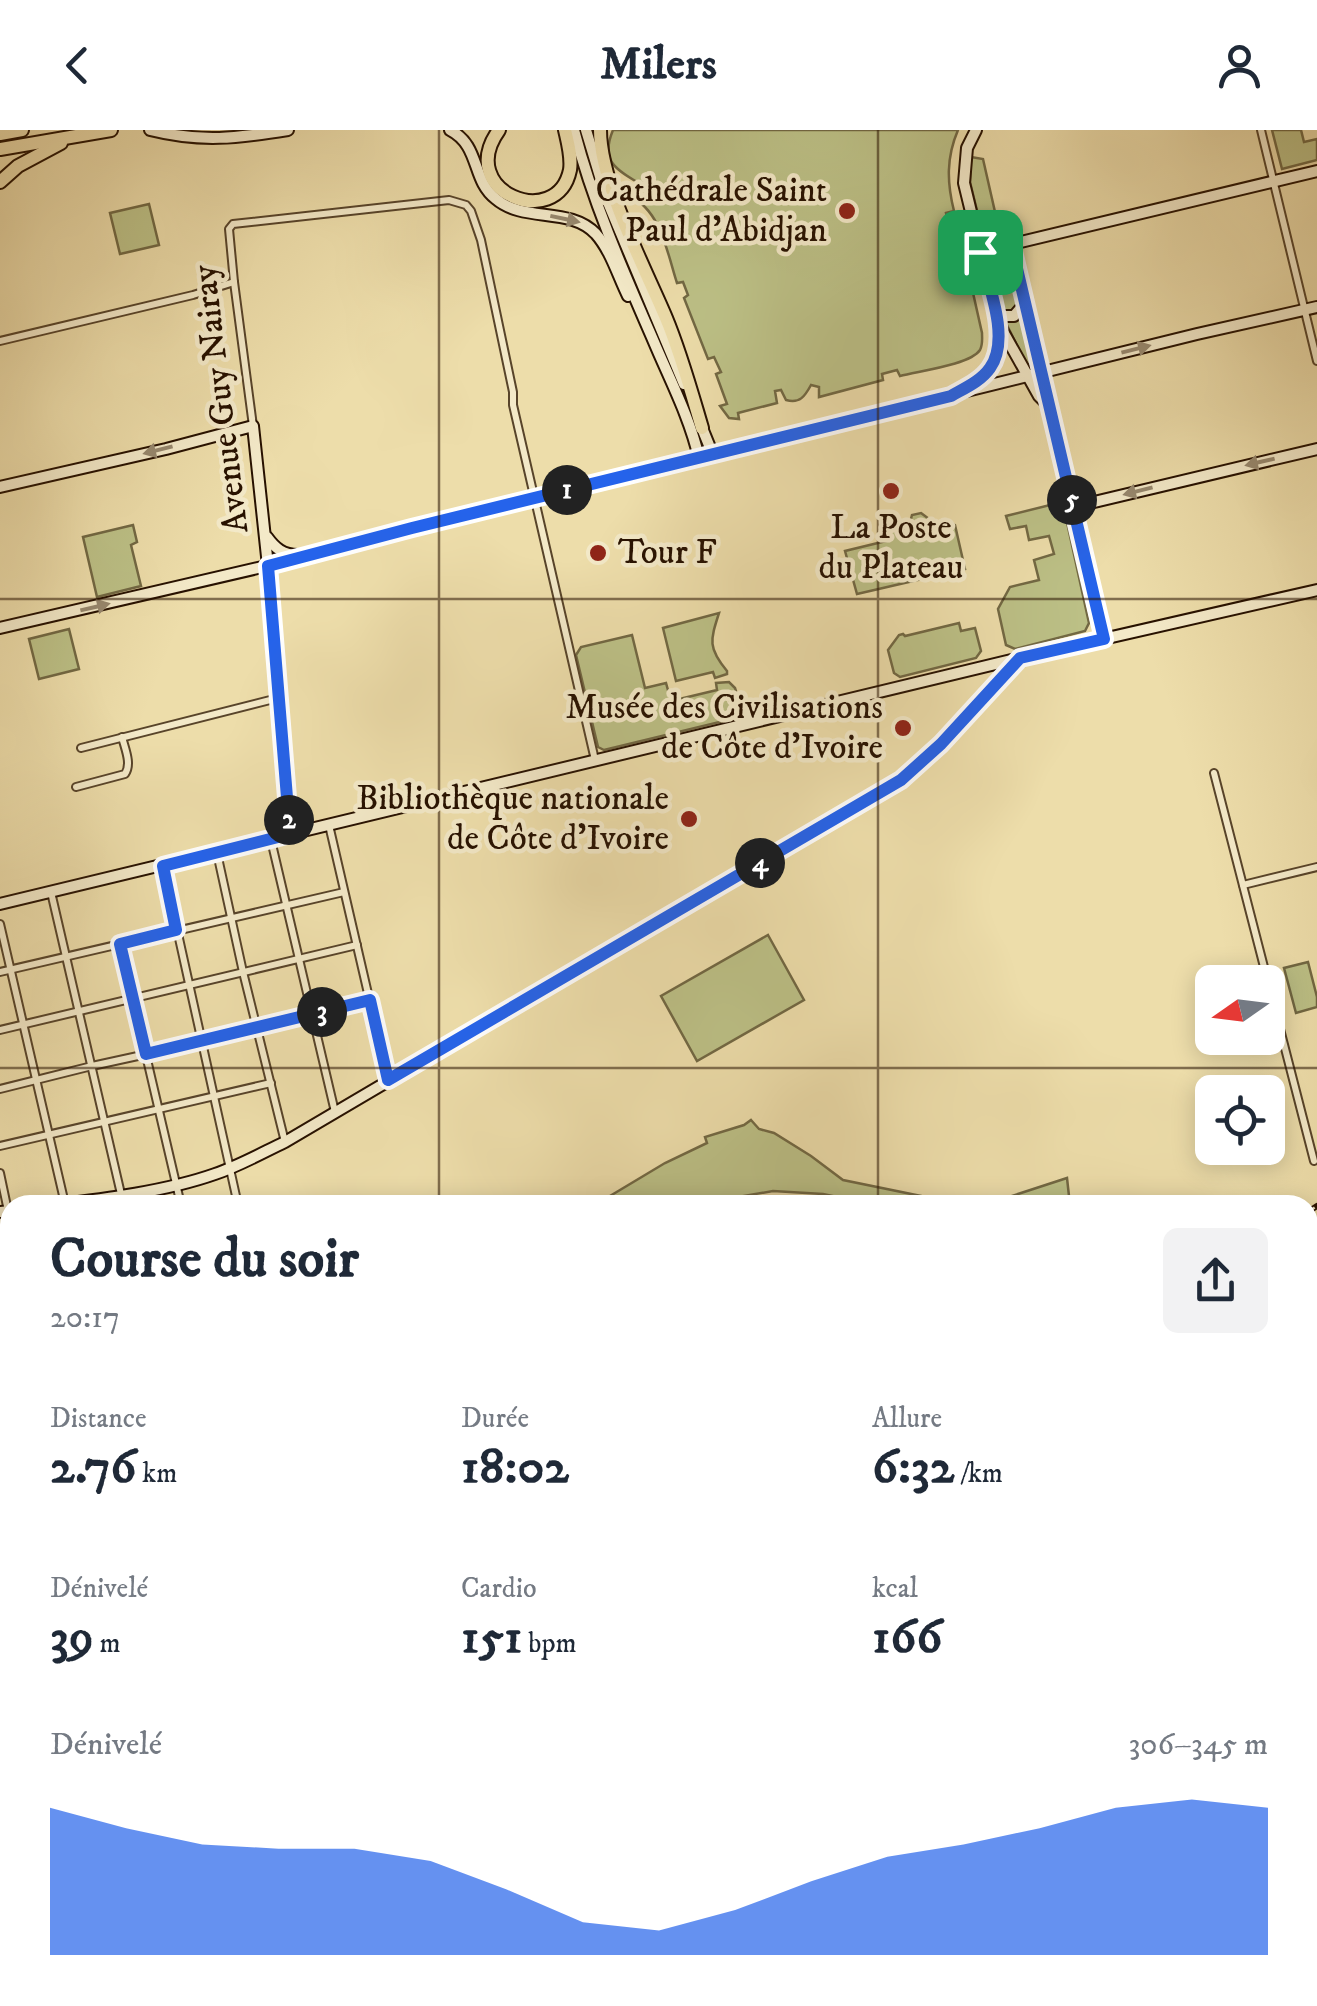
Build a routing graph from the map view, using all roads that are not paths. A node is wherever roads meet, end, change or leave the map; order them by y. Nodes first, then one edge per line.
1 (22, 130) edge
2 (111, 130) edge
3 (150, 130) edge
4 (288, 130) edge
5 (450, 130) edge
6 (499, 130) edge
7 (565, 130) edge
8 (574, 130) edge
9 (600, 130) edge
10 (976, 130) edge
11 (1261, 130) edge
12 (0, 134) edge
13 (72, 137) junction
14 (581, 140) edge
15 (0, 149) edge
16 (1317, 170) edge
17 (1273, 180) junction
18 (0, 182) edge
19 (1011, 243) junction
20 (980, 252) junction
21 (234, 282) junction
22 (1025, 303) junction
23 (1317, 306) edge
24 (1304, 310) junction
25 (997, 320) junction
26 (652, 339) junction
27 (0, 341) edge
28 (1317, 361) edge
29 (1042, 372) junction
30 (1028, 376) junction
31 (951, 396) junction
32 (1050, 408) junction
33 (253, 426) junction
34 (702, 428) junction
35 (1317, 449) edge
36 (713, 454) junction
37 (699, 458) junction
38 (0, 487) edge
39 (535, 498) junction
40 (1074, 507) junction
41 (264, 532) junction
42 (312, 554) junction
43 (268, 566) junction
44 (1317, 590) edge
45 (0, 628) edge
46 (1104, 639) junction
47 (1020, 658) junction
48 (279, 698) junction
49 (122, 737) junction
50 (81, 748) dead end
51 (595, 761) junction
52 (1214, 774) dead end
53 (76, 787) dead end
54 (329, 825) junction
55 (290, 834) junction
56 (271, 840) junction
57 (217, 853) junction
58 (163, 866) junction
59 (1317, 868) edge
60 (1244, 885) junction
61 (51, 892) junction
62 (344, 892) junction
63 (0, 904) edge
64 (285, 905) junction
65 (231, 918) junction
66 (0, 924) edge
67 (176, 930) junction
68 (120, 944) junction
69 (357, 945) junction
70 (67, 956) junction
71 (297, 959) junction
72 (10, 970) junction
73 (0, 972) edge
74 (243, 972) junction
75 (188, 985) junction
76 (133, 1000) junction
77 (370, 1000) junction
78 (79, 1013) junction
79 (311, 1015) junction
80 (24, 1024) junction
81 (257, 1027) junction
82 (0, 1030) edge
83 (202, 1042) junction
84 (146, 1054) junction
85 (92, 1066) junction
86 (36, 1080) junction
87 (388, 1080) junction
88 (271, 1083) junction
89 (0, 1089) edge
90 (214, 1098) junction
91 (159, 1110) junction
92 (335, 1112) junction
93 (104, 1122) junction
94 (50, 1136) junction
95 (285, 1142) junction
96 (0, 1146) edge
97 (1314, 1161) dead end
98 (230, 1168) junction
99 (176, 1185) junction
100 (121, 1194) joint
101 (59, 1195) edge
102 (178, 1195) edge
103 (236, 1195) edge

1 - 12 highway
2 - 13 highway
3 - 4 main road
5 -> 26 main road
6 - 14 highway
7 - 14 highway
8 - 14 main road
9 - 34 highway
10 - 20 main road
11 - 17 street
13 - 15 highway
13 - 18 highway
14 - 26 main road
14 - 34 main road
16 - 17 main road
17 - 19 main road
17 - 24 street
19 - 20 main road
19 - 22 main road
20 - 25 main road
21 - 27 street
21 - 33 street, Avenue Guy Nairay
21 - 39 street, Avenue Guy Nairay
22 - 25 main road
22 - 29 main road
23 - 24 main road
24 - 28 street
29 -> 24 main road
25 - 30 main road
25 - 31 main road
26 - 37 main road
29 - 30 main road
29 - 32 main road
30 - 31 main road
30 - 32 main road
31 - 36 main road
32 - 40 main road
33 -> 38 main road
33 - 41 main road, Avenue Guy Nairay
34 - 36 main road
35 -> 40 main road
36 - 37 main road
37 - 39 main road
39 - 42 main road
39 - 51 street
40 - 46 main road
41 - 42 main road
41 - 43 main road, Avenue Guy Nairay
42 - 43 main road
45 -> 43 main road
43 - 48 main road, Avenue Guy Nairay
44 - 46 main road
46 - 47 main road
47 - 51 main road
47 - 87 main road
48 - 49 street
48 - 55 main road, Avenue Guy Nairay
49 - 50 street
49 - 53 street
51 - 54 main road
52 - 60 street
54 - 55 main road
54 - 62 street
55 - 56 main road
56 - 57 main road
56 - 64 street
57 - 58 main road
57 - 65 street
58 - 61 main road
58 - 67 street
59 - 60 street
60 - 97 street
61 - 63 main road
61 - 70 street
62 - 64 street
62 - 69 street
64 - 65 street
64 - 71 street
65 - 67 street
65 - 74 street
66 - 72 street
67 - 68 street
67 - 75 street
68 - 70 street
68 - 76 street
69 - 71 street
69 - 77 street
70 - 72 street
70 - 78 street
71 - 74 street
71 - 79 street
72 - 73 street
72 - 80 street
74 - 75 street
74 - 81 street
75 - 76 street
75 - 83 street
76 - 78 street
76 - 84 street
77 - 79 street
77 - 87 street
78 - 80 street
78 - 85 street
79 - 81 street
79 - 92 street
80 - 82 street
80 - 86 street
81 - 83 street
81 - 88 street
83 - 84 street
83 - 90 street
84 - 85 street
84 - 91 street
85 - 86 street
85 - 93 street
86 - 89 street
86 - 94 street
87 - 92 main road
88 - 90 street
88 - 95 street
90 - 91 street
90 - 98 street
91 - 93 street
91 - 99 street
92 - 95 main road
93 - 94 street
93 - 100 street
94 - 96 street
94 - 101 street
95 - 98 main road
98 - 99 main road
98 - 103 street
99 - 100 main road
99 - 102 street

